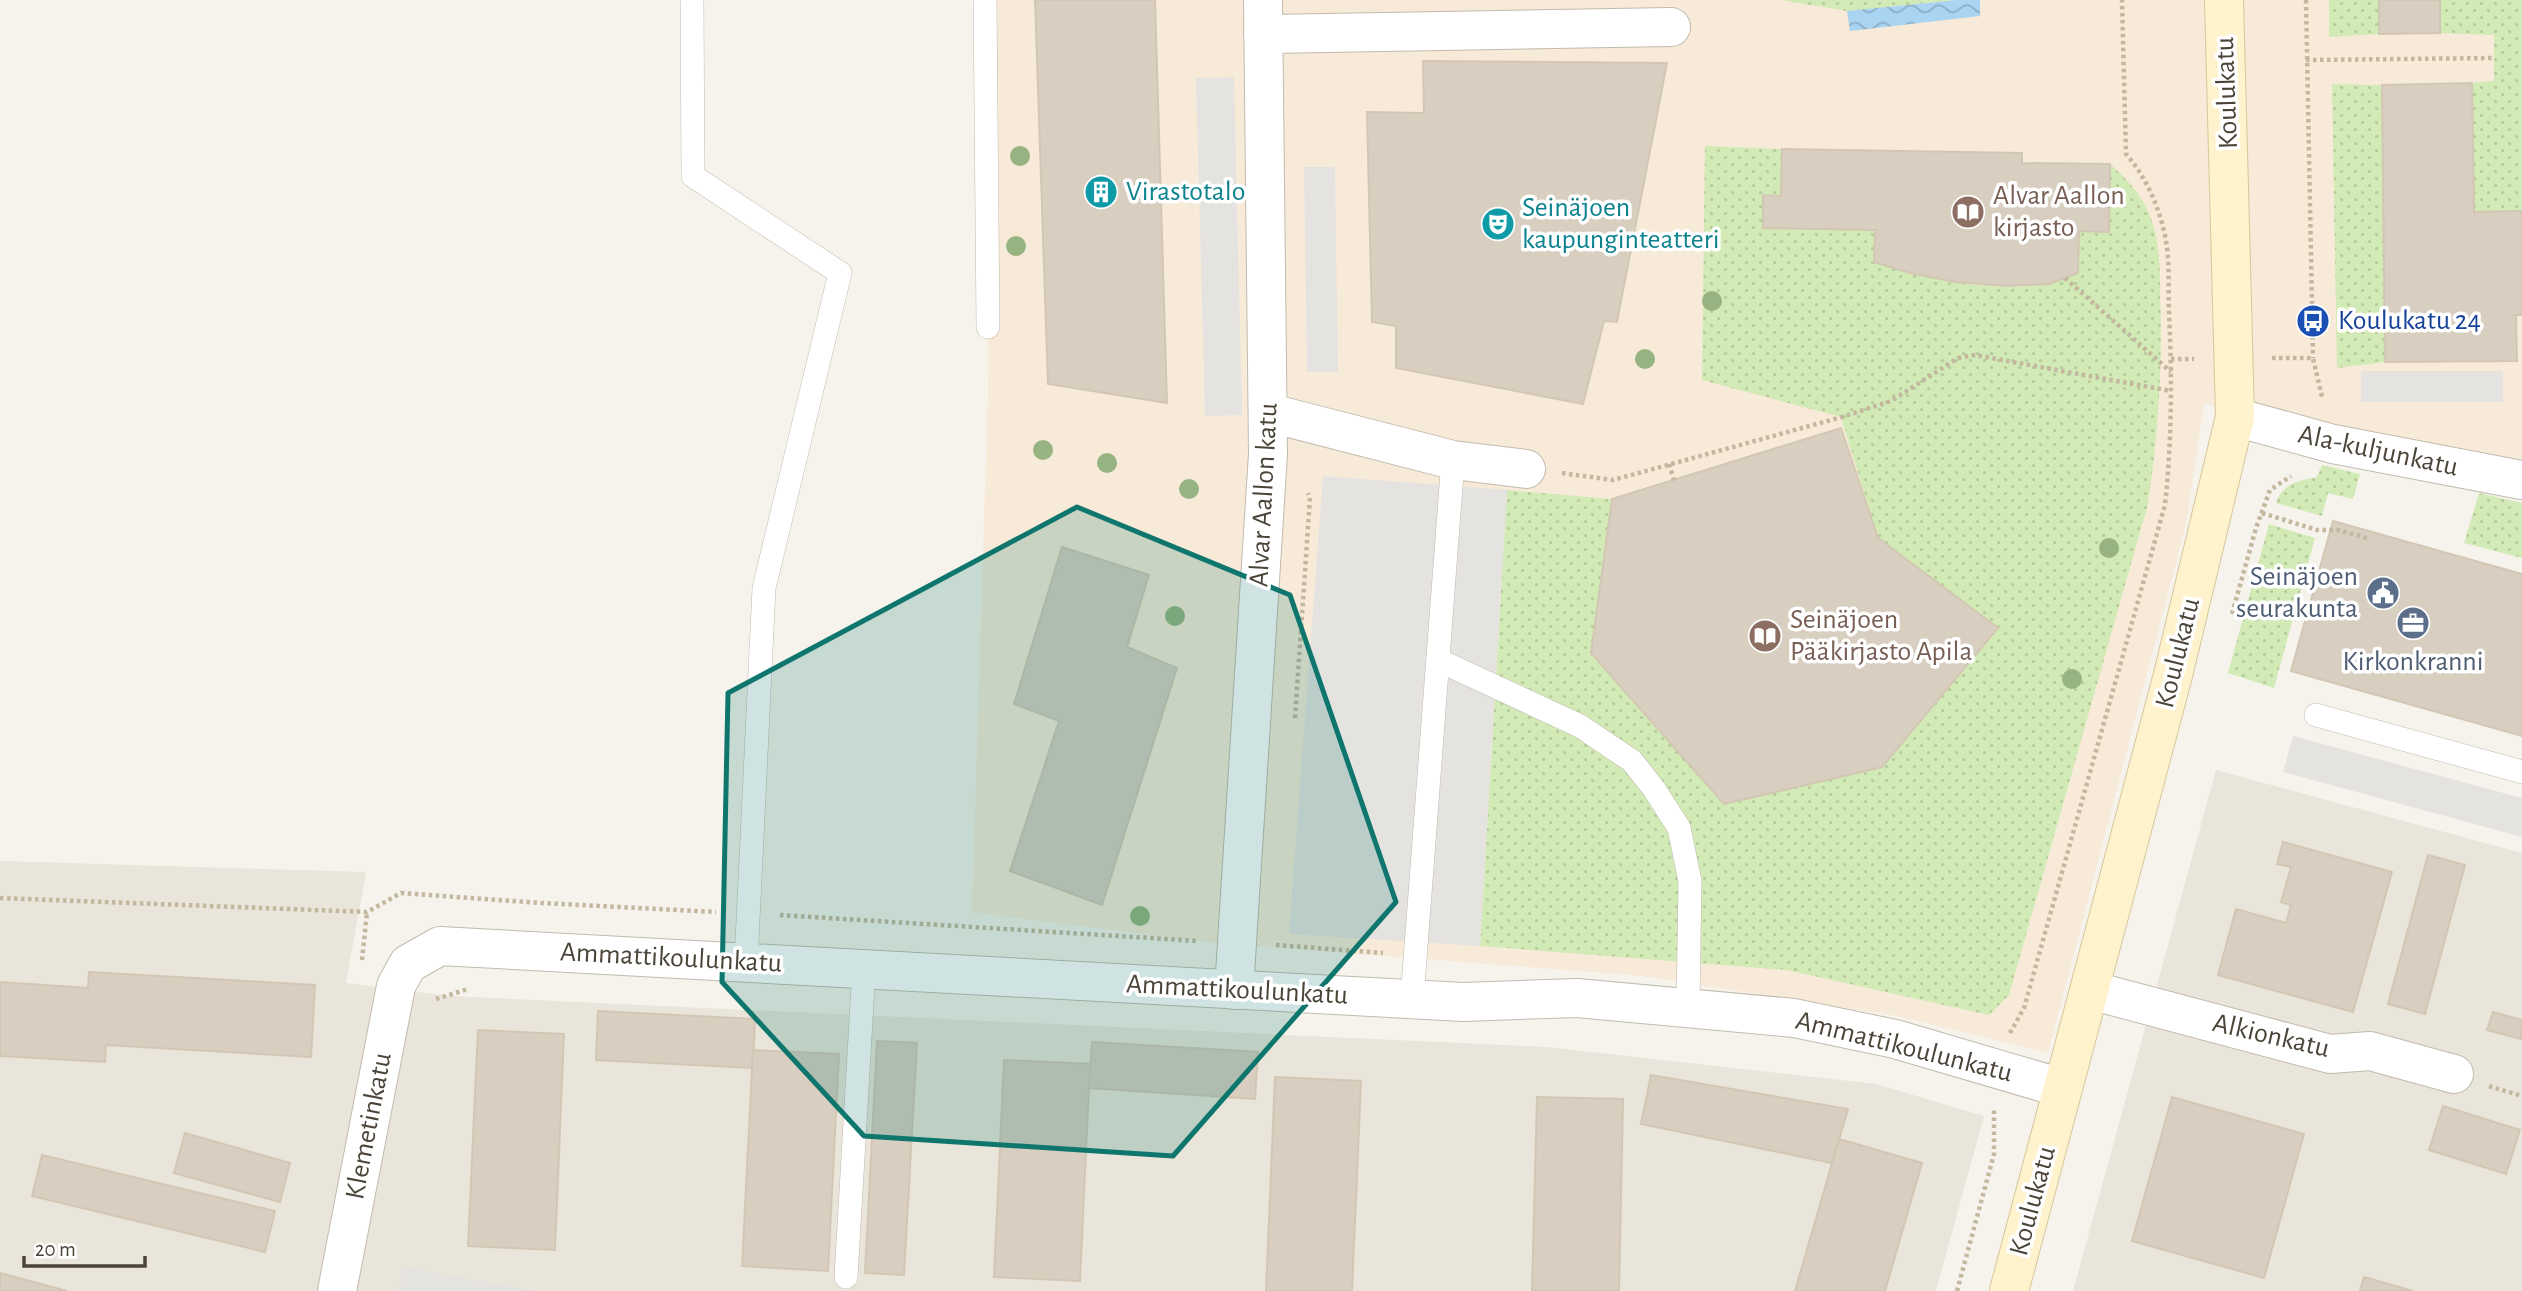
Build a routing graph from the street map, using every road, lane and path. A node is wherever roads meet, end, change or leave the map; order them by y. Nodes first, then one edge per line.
1 (692, 0) edge
2 (985, 0) edge
3 (2123, 0) edge
4 (2224, 0) edge
5 (2306, 0) edge
6 (1263, 17) edge
7 (1671, 27) dead end
8 (2494, 58) dead end
9 (2306, 60) junction
10 (2065, 278) dead end
11 (988, 327) dead end
12 (2235, 358) junction
13 (2313, 358) junction
14 (2171, 359) junction
15 (2172, 372) junction
16 (2171, 391) junction
17 (2320, 397) junction
18 (2330, 401) dead end
19 (1269, 413) junction
20 (2235, 417) junction
21 (2311, 438) junction
22 (1453, 460) junction
23 (1669, 464) junction
24 (1526, 469) joint
25 (1674, 480) dead end
26 (2522, 480) edge
27 (2262, 513) junction
28 (2370, 539) dead end
29 (2230, 622) dead end
30 (1438, 660) junction
31 (2316, 715) dead end
32 (2522, 772) edge
33 (746, 962) junction
34 (408, 964) joint
35 (864, 969) junction
36 (475, 987) dead end
37 (1234, 990) junction
38 (2090, 990) junction
39 (1412, 999) junction
40 (429, 1001) dead end
41 (1688, 1007) junction
42 (2000, 1070) junction
43 (2454, 1074) dead end
44 (2062, 1088) junction
45 (846, 1277) dead end
46 (337, 1291) edge
47 (1957, 1291) edge
48 (2009, 1291) edge

1 - 33 lane
2 - 11 lane
3 - 14 path
4 - 12 street, Koulukatu
5 - 9 path
6 - 7 street
6 - 19 street, Alvar Aallon katu
8 - 9 path
9 - 13 path
10 - 15 path
12 - 13 path
12 - 14 path
12 - 20 street, Koulukatu
13 - 17 path
14 - 15 path
15 - 16 path
16 - 23 path
16 - 42 path
17 - 18 path
17 - 21 path
19 - 22 street
19 - 37 street, Alvar Aallon katu
20 - 21 street, Ala-kuljunkatu
20 - 38 street, Koulukatu
21 - 26 street, Ala-kuljunkatu
21 - 27 path
22 - 24 street
22 - 30 lane
23 - 24 path
23 - 25 path
27 - 28 path
27 - 29 path
30 - 39 lane
30 - 41 lane
31 - 32 lane
33 - 34 street, Ammattikoulunkatu
33 - 35 street, Ammattikoulunkatu
34 - 46 street, Klemetinkatu
35 - 37 street, Ammattikoulunkatu
35 - 45 lane
36 - 40 path
37 - 39 street, Ammattikoulunkatu
38 - 43 street, Alkionkatu
38 - 44 street, Koulukatu
39 - 41 street, Ammattikoulunkatu
41 - 42 street, Ammattikoulunkatu
42 - 44 street, Ammattikoulunkatu
42 - 47 path
44 - 48 street, Koulukatu

